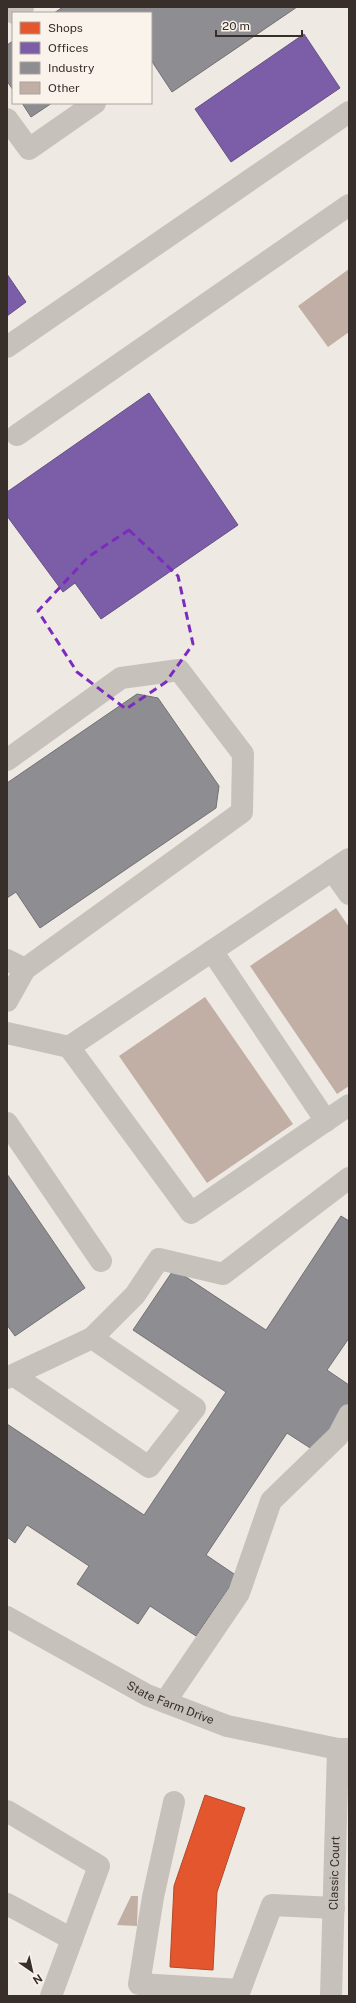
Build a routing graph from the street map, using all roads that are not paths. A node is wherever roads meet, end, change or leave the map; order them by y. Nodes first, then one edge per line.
1 (94, 104) edge
2 (349, 112) edge
3 (7, 119) edge
4 (349, 205) edge
5 (7, 347) edge
6 (16, 435) dead end
7 (7, 760) edge
8 (341, 865) edge
9 (349, 894) edge
10 (212, 951) junction
11 (16, 965) edge
12 (7, 1001) edge
13 (7, 1033) edge
14 (69, 1047) junction
15 (349, 1106) edge
16 (326, 1121) junction
17 (7, 1124) edge
18 (349, 1178) edge
19 (101, 1261) dead end
20 (92, 1338) junction
21 (10, 1376) edge
22 (349, 1415) edge
23 (7, 1617) edge
24 (165, 1702) junction
25 (344, 1749) edge
26 (174, 1802) dead end
27 (7, 1811) edge
28 (7, 1904) edge
29 (334, 1908) junction
30 (72, 1939) junction
31 (337, 1994) edge
32 (51, 1996) edge

1 - 3 street
2 - 5 street
4 - 6 street
7 - 11 street
8 - 9 street
8 - 10 street
10 - 14 street
10 - 16 street
11 - 12 street
13 - 14 street
14 - 16 street
15 - 16 street
17 - 19 street
18 - 20 street
20 - 21 street
20 - 21 street
22 - 24 street
23 - 24 street, State Farm Drive
24 - 25 street, State Farm Drive
25 - 29 street, Classic Court
26 - 29 street
27 - 30 street
28 - 30 street
29 - 31 street, Classic Court
30 - 32 street

